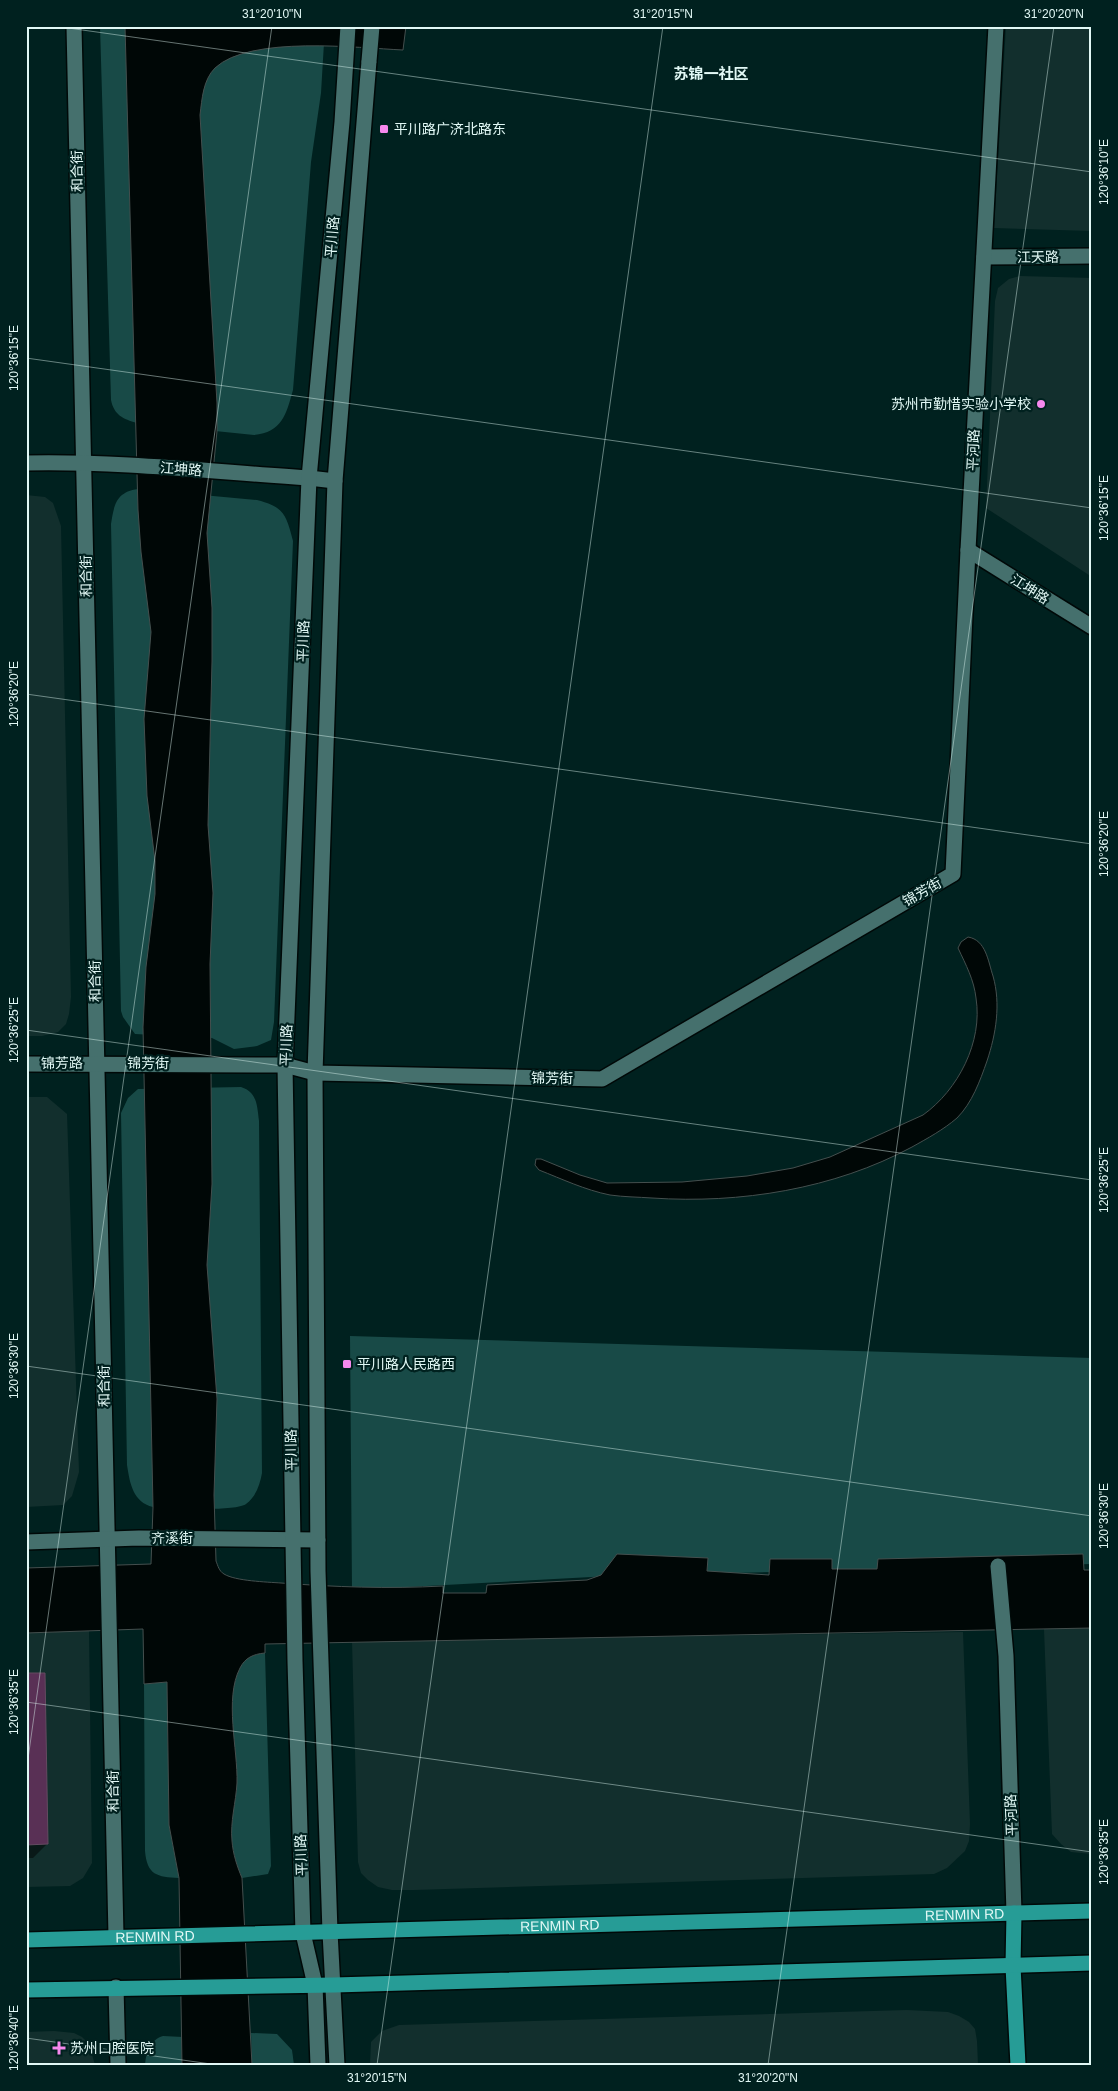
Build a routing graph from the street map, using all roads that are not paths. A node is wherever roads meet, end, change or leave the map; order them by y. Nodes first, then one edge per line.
1 (74, 26) edge
2 (348, 26) edge
3 (372, 26) edge
4 (996, 26) edge
5 (1092, 256) edge
6 (984, 257) junction
7 (84, 462) junction
8 (26, 463) edge
9 (309, 478) junction
10 (334, 481) junction
11 (968, 550) junction
12 (1092, 627) edge
13 (953, 874) joint
14 (97, 1063) junction
15 (26, 1064) edge
16 (285, 1065) junction
17 (315, 1072) junction
18 (293, 1538) junction
19 (108, 1539) junction
20 (318, 1540) junction
21 (26, 1542) edge
22 (998, 1566) dead end
23 (1092, 1911) edge
24 (1014, 1913) junction
25 (330, 1932) junction
26 (303, 1933) junction
27 (116, 1936) junction
28 (26, 1940) edge
29 (1092, 1963) edge
30 (1013, 1966) junction
31 (315, 1985) junction
32 (334, 1985) junction
33 (116, 1988) junction
34 (26, 1990) edge
35 (118, 2065) edge
36 (318, 2065) edge
37 (337, 2065) edge
38 (1018, 2065) edge

1 - 7 street, 和合街
2 - 9 street, 平川路
3 - 10 street, 平川路, bridge
4 - 6 street, 平河路
5 - 6 street, 江天路
6 - 11 street, 平河路
7 - 8 street, 江坤路
7 - 9 street, 江坤路
7 - 14 street, 和合街
9 - 10 street, 江坤路
9 - 16 street, 平川路
10 - 17 street, 平川路
11 - 12 street, 江坤路
11 - 13 street, 平河路
13 - 17 street, 锦芳街
14 - 15 street, 锦芳路
14 - 16 street, 锦芳街
14 - 19 street, 和合街
16 - 17 street, 锦芳街
16 - 18 street, 平川路
17 - 20 street, 平川路
18 - 19 street, 齐溪街
18 - 20 street, 齐溪街
18 - 26 street, 平川路
19 - 21 street, 齐溪街
19 - 27 street, 和合街
20 - 25 street, 平川路
22 - 24 street, 平河路
23 - 24 main road, RENMIN RD
24 - 25 main road, RENMIN RD
24 - 30 main road, 平河路
25 - 26 main road, RENMIN RD
25 - 32 street, 平川路
26 - 27 main road, RENMIN RD
26 - 31 street, 平川路
27 - 28 main road, RENMIN RD
29 - 30 main road
30 - 32 main road
30 - 38 main road, 平河路
31 - 32 main road
31 - 33 main road
31 - 36 street, 平川路
32 - 37 street, 平川路
33 - 34 main road
33 - 35 street

